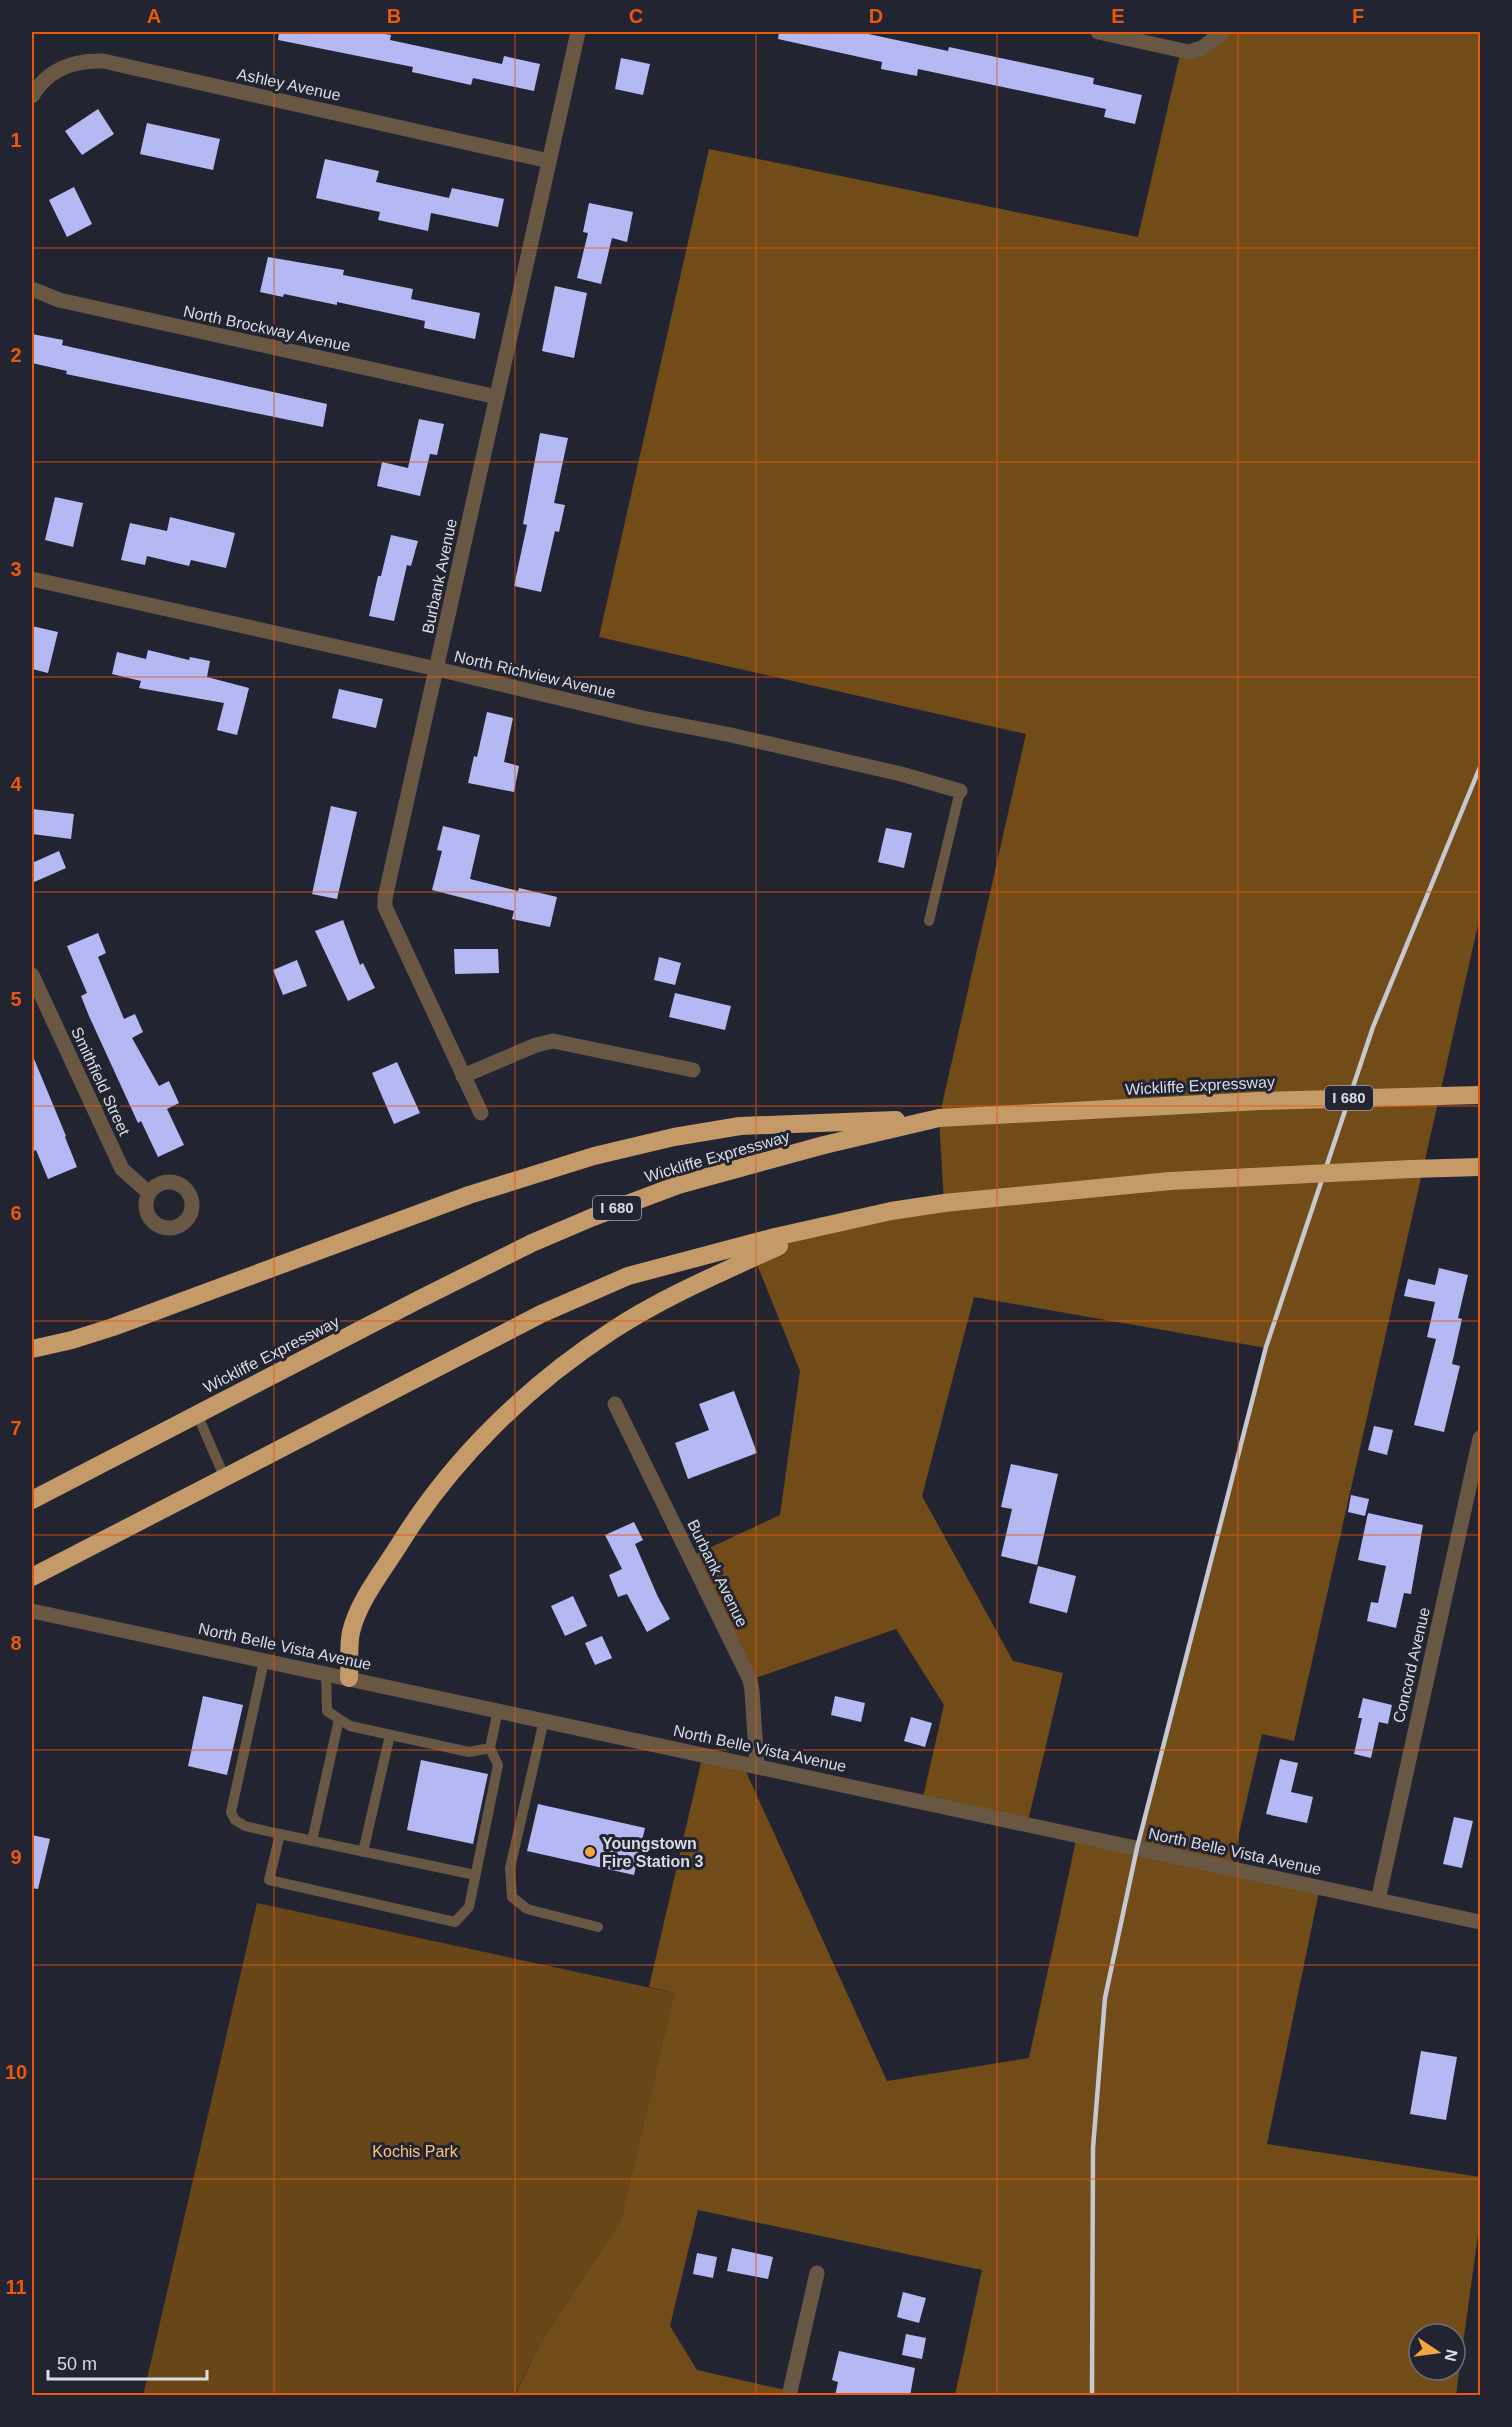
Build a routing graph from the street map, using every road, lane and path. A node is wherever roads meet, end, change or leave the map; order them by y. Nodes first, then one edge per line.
1 (578, 32) edge
2 (1098, 32) edge
3 (1223, 32) edge
4 (32, 96) edge
5 (549, 161) junction
6 (32, 289) edge
7 (497, 397) junction
8 (32, 579) edge
9 (437, 669) junction
10 (960, 791) joint
11 (929, 921) dead end
12 (32, 975) edge
13 (693, 1070) dead end
14 (463, 1076) junction
15 (1480, 1095) edge
16 (481, 1113) dead end
17 (939, 1118) junction
18 (1480, 1167) edge
19 (149, 1193) dead end
20 (819, 1227) junction
21 (32, 1349) edge
22 (615, 1404) dead end
23 (197, 1414) junction
24 (1480, 1438) edge
25 (224, 1476) junction
26 (32, 1500) edge
27 (32, 1576) edge
28 (32, 1611) edge
29 (264, 1661) junction
30 (326, 1673) junction
31 (349, 1678) junction
32 (498, 1710) junction
33 (339, 1719) junction
34 (544, 1720) junction
35 (390, 1735) junction
36 (490, 1748) junction
37 (757, 1766) junction
38 (280, 1834) junction
39 (312, 1841) junction
40 (363, 1852) junction
41 (475, 1875) junction
42 (1378, 1900) junction
43 (1480, 1922) edge
44 (598, 1927) dead end
45 (817, 2273) dead end
46 (789, 2396) edge

1 - 5 street, Burbank Avenue
2 - 3 street
4 - 5 street, Ashley Avenue
5 - 7 street, Burbank Avenue
6 - 7 street, North Brockway Avenue
7 - 9 street, Burbank Avenue
8 - 9 street, North Richview Avenue
9 - 10 street, North Richview Avenue
9 - 14 street, Burbank Avenue
10 - 11 lane
12 - 19 street, Smithfield Street
13 - 14 street
14 - 16 street, Burbank Avenue
15 - 17 highway, Wickliffe Expressway / I 680, bridge
17 - 21 highway
17 - 23 highway, Wickliffe Expressway / I 680
18 - 20 highway, bridge
20 - 25 highway
20 - 31 highway
22 - 37 street, Burbank Avenue
23 - 25 lane
23 - 26 highway, Wickliffe Expressway / I 680
24 - 42 street, Concord Avenue
25 - 27 highway
28 - 29 street, North Belle Vista Avenue
29 - 30 street, North Belle Vista Avenue
29 - 38 lane
30 - 31 street, North Belle Vista Avenue
30 - 33 lane
31 - 32 street, North Belle Vista Avenue
32 - 34 street, North Belle Vista Avenue
32 - 36 lane
33 - 35 lane
33 - 39 lane
34 - 37 street, North Belle Vista Avenue
34 - 44 lane
35 - 36 lane
35 - 40 lane
36 - 41 lane
37 - 42 street, North Belle Vista Avenue
38 - 39 lane
38 - 41 lane
39 - 40 lane
40 - 41 lane
42 - 43 street, North Belle Vista Avenue
45 - 46 street

